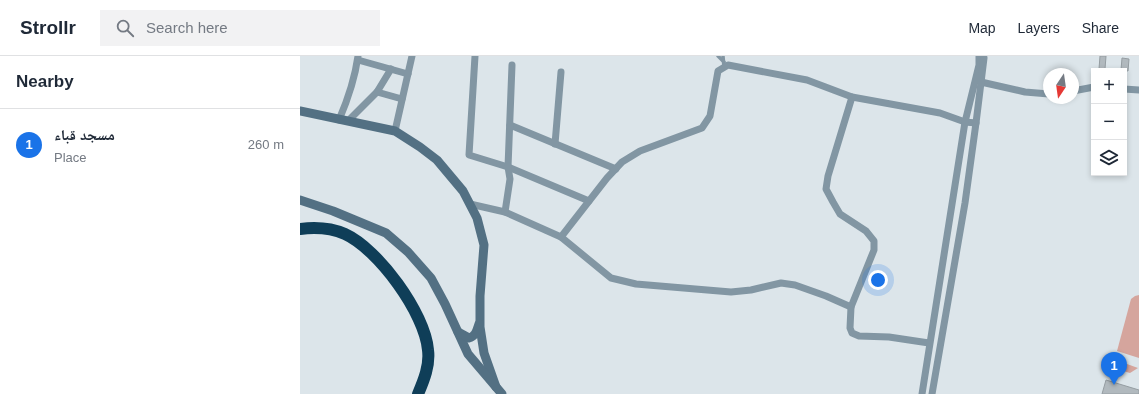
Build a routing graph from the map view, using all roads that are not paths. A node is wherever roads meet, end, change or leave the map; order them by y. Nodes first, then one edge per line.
1 (412, 56) edge
2 (475, 56) edge
3 (718, 56) edge
4 (724, 56) edge
5 (979, 56) edge
6 (984, 56) edge
7 (358, 58) edge
8 (512, 65) dead end
9 (724, 65) junction
10 (391, 69) junction
11 (561, 72) dead end
12 (408, 74) junction
13 (981, 82) junction
14 (1091, 88) edge
15 (1127, 89) edge
16 (1079, 90) edge
17 (1139, 90) edge
18 (377, 92) junction
19 (1043, 95) edge
20 (852, 97) junction
21 (402, 100) junction
22 (300, 112) edge
23 (343, 120) junction
24 (965, 122) junction
25 (976, 123) junction
26 (510, 125) junction
27 (395, 131) junction
28 (555, 144) junction
29 (508, 167) junction
30 (616, 169) junction
31 (300, 200) edge
32 (589, 201) junction
33 (470, 204) junction
34 (505, 212) junction
35 (300, 229) edge
36 (561, 237) junction
37 (945, 244) junction
38 (957, 246) junction
39 (851, 306) junction
40 (480, 323) junction
41 (458, 332) junction
42 (929, 343) junction
43 (925, 372) junction
44 (936, 373) junction
45 (499, 390) edge
46 (418, 394) edge
47 (922, 394) edge
48 (932, 394) edge

1 - 12 street
2 - 29 street
3 - 9 lane
4 - 9 lane
5 - 24 street
6 - 13 street
7 - 10 street
7 - 23 street
8 - 26 street
9 - 20 street
9 - 30 street
10 - 12 street
10 - 18 street
11 - 28 street
12 - 21 street
13 - 19 street
13 - 25 street
14 - 16 street
15 - 17 street
18 - 21 street
18 - 23 street
20 - 24 street
20 - 39 street
21 - 27 street
22 - 23 main road
23 - 27 main road
24 - 25 street
24 - 37 street
25 - 38 street
26 - 28 street
26 - 29 street
27 - 33 main road
28 - 30 street
29 - 32 street
29 - 34 street
30 - 32 street
31 - 41 main road
32 - 36 street
33 - 34 street
33 - 40 main road
34 - 36 street
35 - 46 highway
36 - 39 street
37 - 38 street
37 - 42 street
38 - 44 street
39 - 42 street
40 - 41 main road
40 - 45 main road
41 - 45 main road
42 - 43 street
43 - 44 street
43 - 47 street
44 - 48 street

